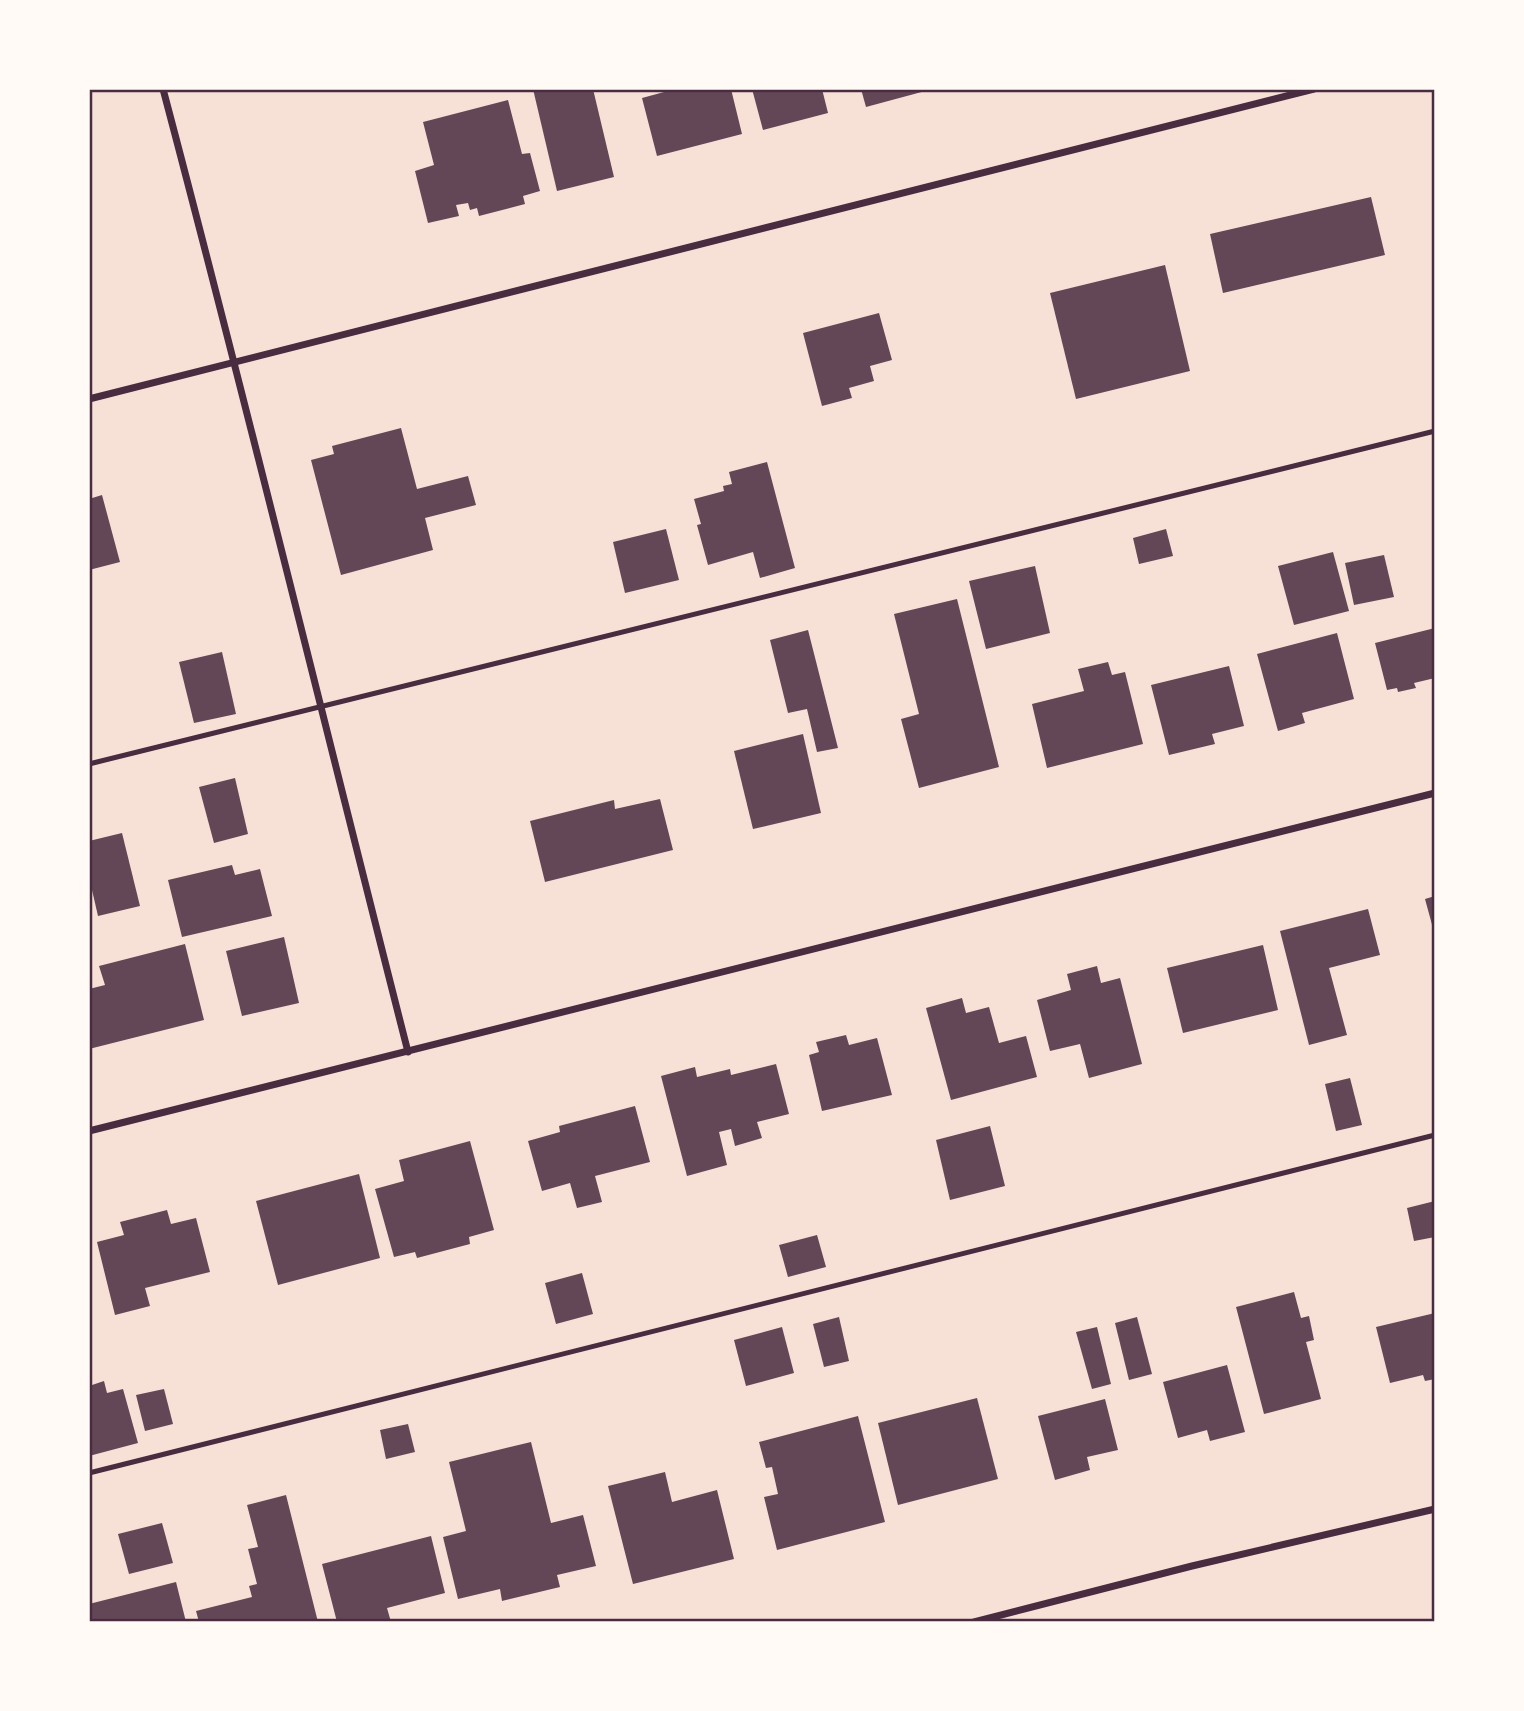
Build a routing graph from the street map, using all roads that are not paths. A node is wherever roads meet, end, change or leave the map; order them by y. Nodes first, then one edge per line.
1 (163, 89) edge
2 (1314, 89) edge
3 (236, 361) junction
4 (89, 399) edge
5 (1435, 431) edge
6 (320, 708) junction
7 (89, 764) edge
8 (1435, 793) edge
9 (408, 1052) junction
10 (89, 1131) edge
11 (1435, 1135) edge
12 (89, 1473) edge
13 (1435, 1509) edge
14 (974, 1622) edge

1 - 3 street
2 - 3 street
3 - 4 street
3 - 6 street
5 - 6 lane
6 - 7 lane
6 - 9 street
8 - 9 street
9 - 10 street
11 - 12 lane
13 - 14 street

